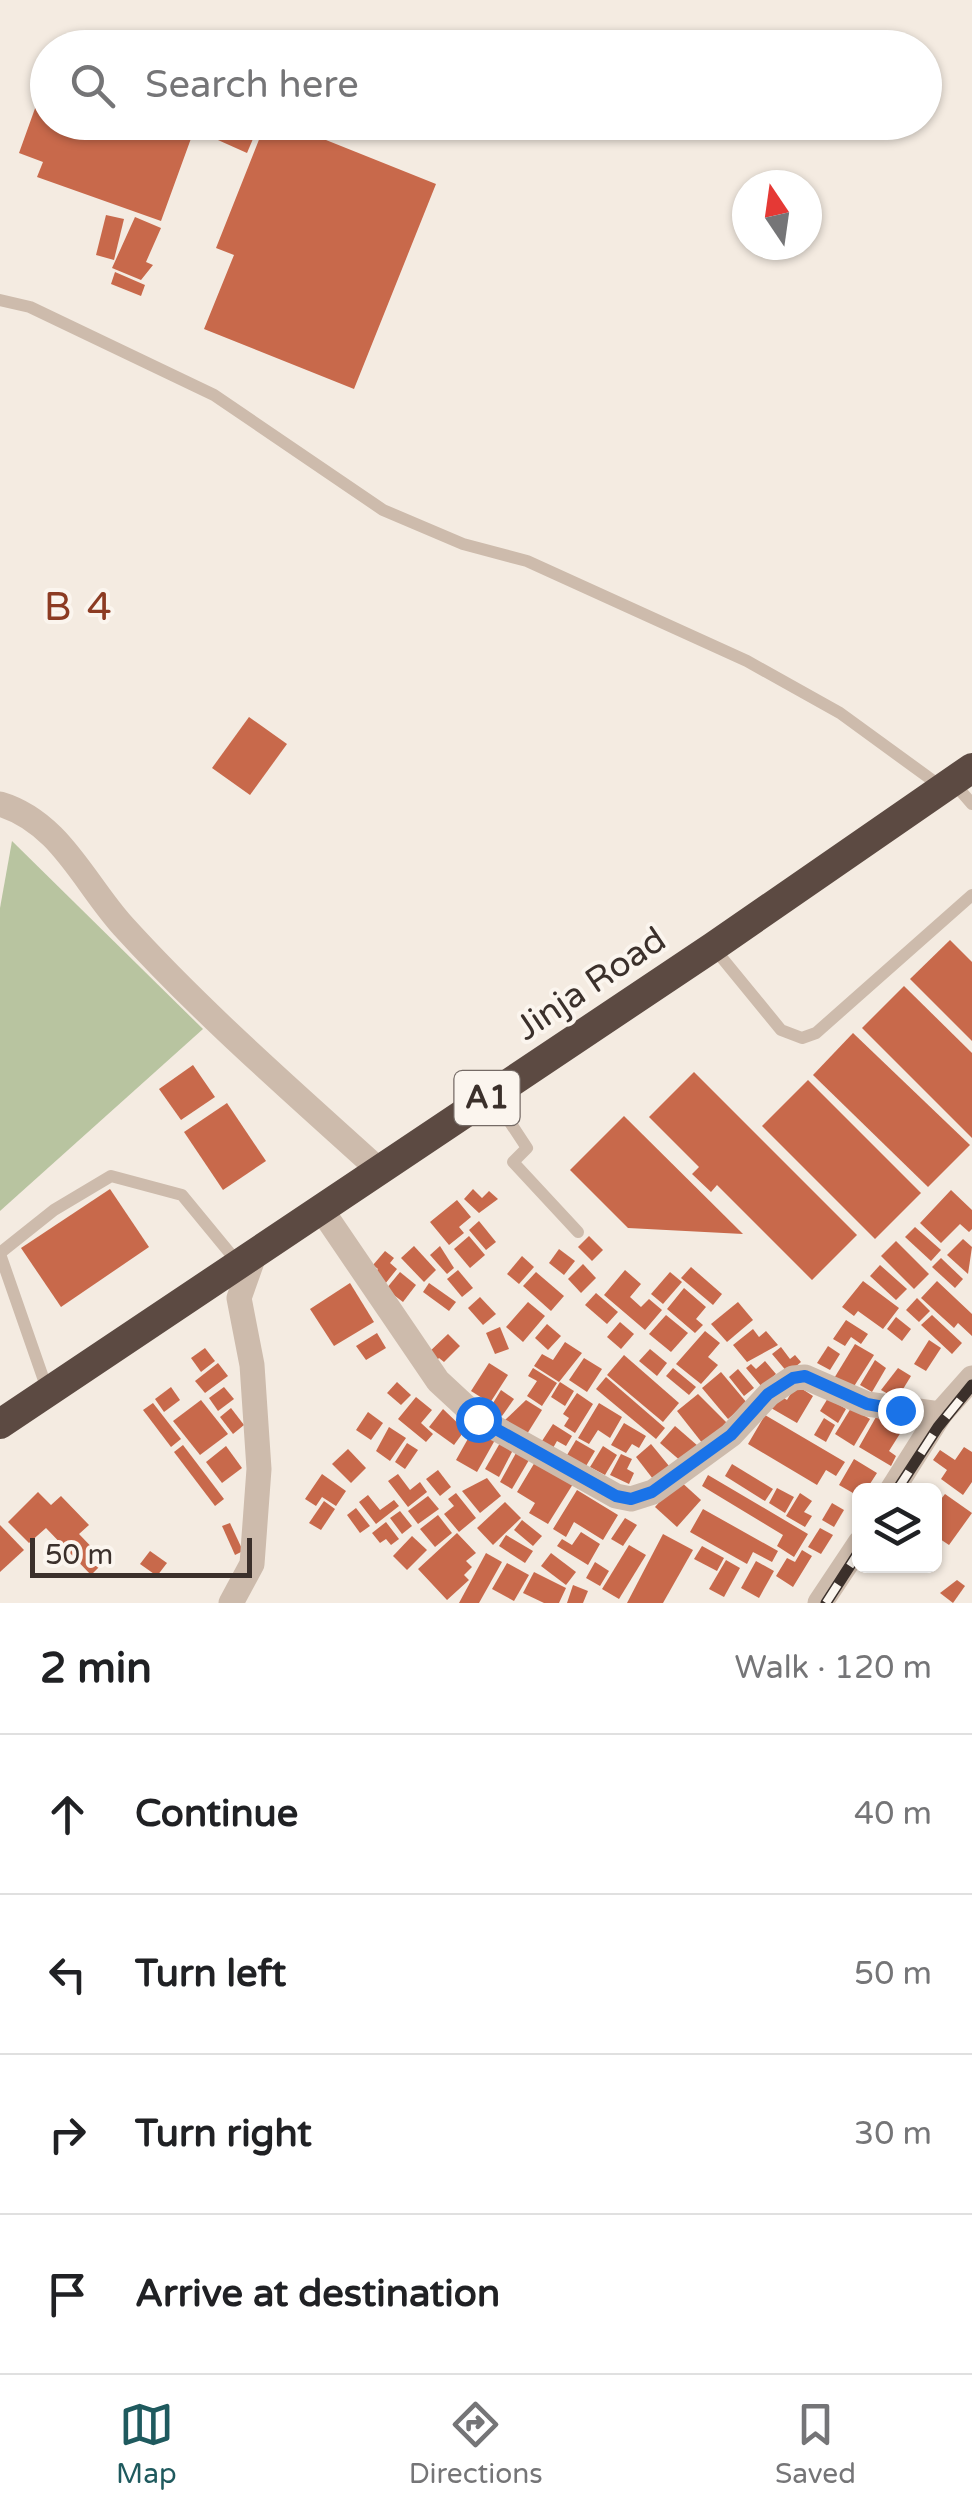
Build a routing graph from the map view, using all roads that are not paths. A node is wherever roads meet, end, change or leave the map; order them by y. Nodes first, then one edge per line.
1 (0, 300) edge
2 (956, 779) edge
3 (0, 804) edge
4 (972, 804) edge
5 (972, 895) edge
6 (713, 948) junction
7 (492, 1095) junction
8 (379, 1170) junction
9 (321, 1209) junction
10 (578, 1232) dead end
11 (0, 1254) edge
12 (247, 1258) junction
13 (972, 1378) edge
14 (48, 1392) junction
15 (940, 1414) junction
16 (0, 1424) edge
17 (896, 1483) edge
18 (852, 1555) edge
19 (231, 1603) edge
20 (820, 1603) edge

1 - 2 lane
2 - 4 lane
2 - 6 highway, Jinja Road / A1
3 - 8 street
5 - 6 lane
6 - 7 highway, Jinja Road / A1
7 - 8 highway, Jinja Road / A1
7 - 10 lane
8 - 9 highway, Jinja Road / A1
9 - 12 highway, Jinja Road / A1
9 - 15 street
11 - 12 lane
11 - 14 lane
12 - 14 highway, Jinja Road / A1
12 - 19 street
13 - 15 street
14 - 16 highway, Jinja Road / A1
15 - 17 street
18 - 20 street

